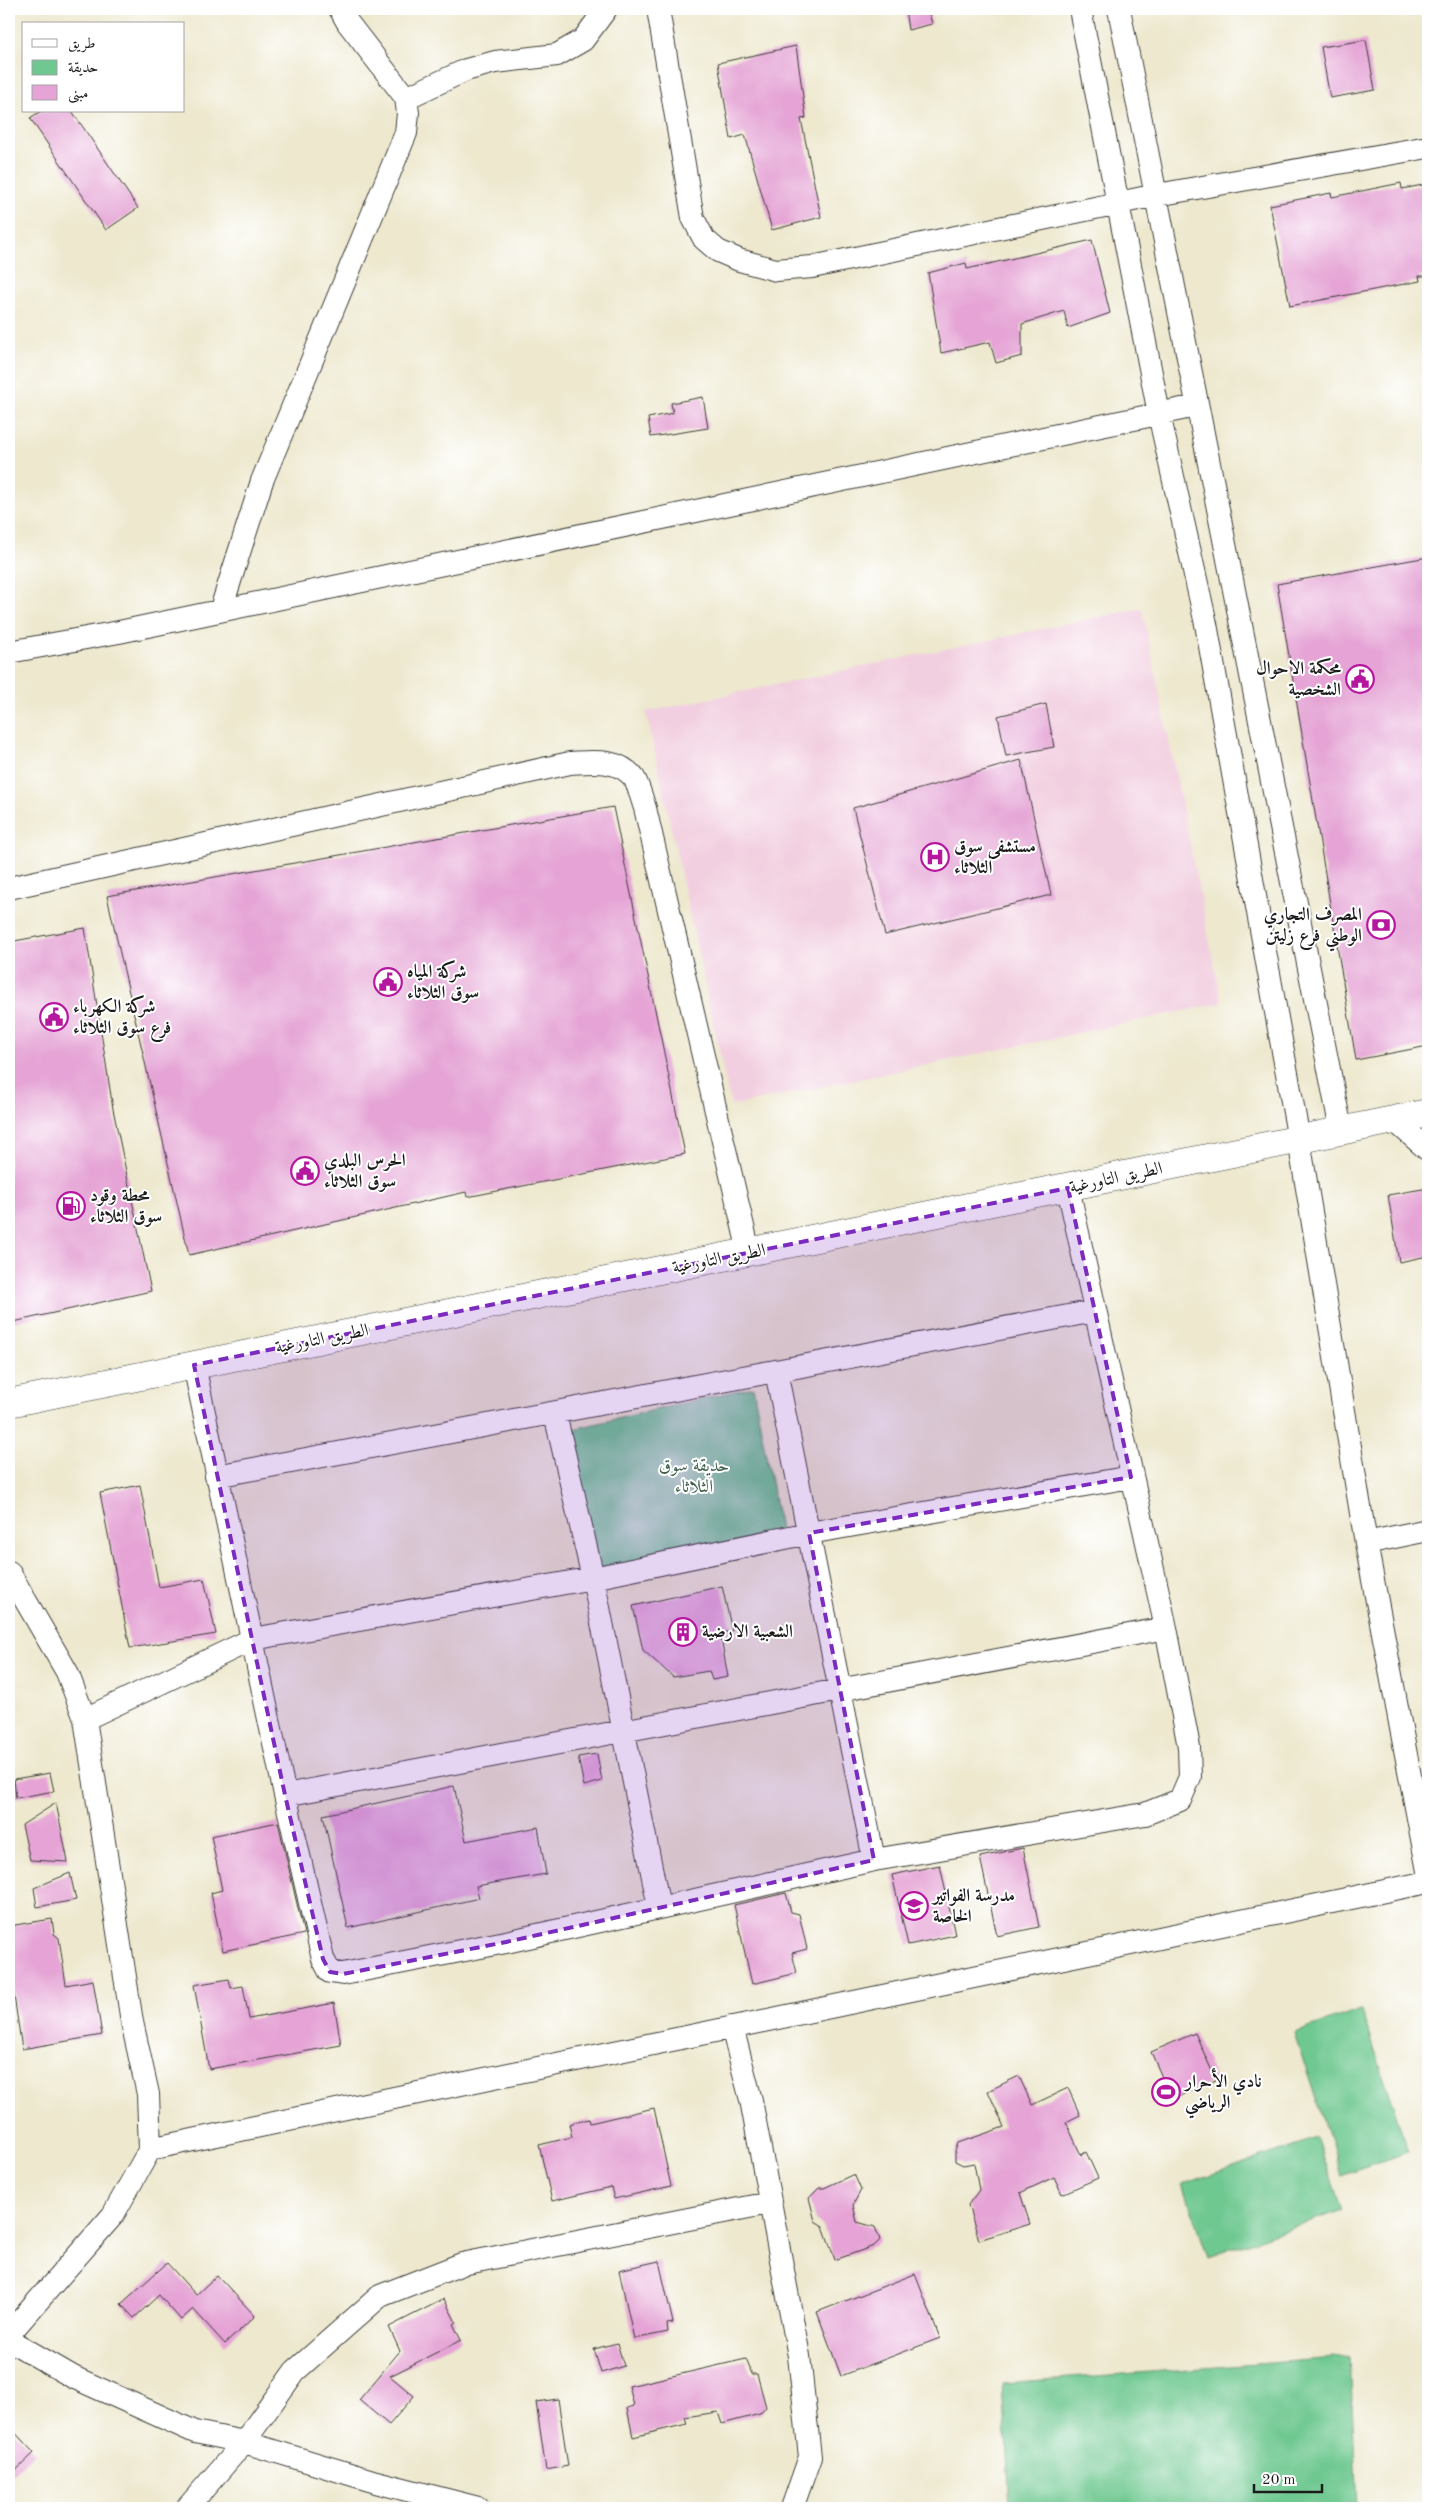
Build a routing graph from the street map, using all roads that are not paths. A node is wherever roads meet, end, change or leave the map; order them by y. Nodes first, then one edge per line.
1 (340, 9) edge
2 (606, 9) edge
3 (658, 9) edge
4 (1080, 9) edge
5 (1119, 9) edge
6 (406, 98) junction
7 (1428, 147) edge
8 (1157, 195) junction
9 (1116, 203) junction
10 (1196, 406) junction
11 (1159, 414) junction
12 (221, 610) junction
13 (9, 652) edge
14 (9, 888) edge
15 (1428, 1113) edge
16 (1394, 1119) junction
17 (1341, 1130) junction
18 (1299, 1140) junction
19 (1428, 1150) edge
20 (1068, 1188) junction
21 (749, 1252) junction
22 (1095, 1311) junction
23 (194, 1365) junction
24 (776, 1371) junction
25 (9, 1403) edge
26 (555, 1414) junction
27 (216, 1476) junction
28 (1131, 1477) junction
29 (1428, 1530) edge
30 (809, 1533) junction
31 (1366, 1542) junction
32 (9, 1572) edge
33 (593, 1578) junction
34 (1166, 1628) junction
35 (253, 1639) junction
36 (840, 1691) junction
37 (84, 1719) junction
38 (622, 1731) junction
39 (284, 1796) junction
40 (874, 1860) junction
41 (1428, 1871) edge
42 (1428, 1882) edge
43 (658, 1907) junction
44 (732, 2027) junction
45 (150, 2149) junction
46 (769, 2204) junction
47 (9, 2334) edge
48 (9, 2340) edge
49 (244, 2442) junction
50 (187, 2508) edge
51 (478, 2508) edge
52 (792, 2508) edge

1 - 6 street
2 - 6 street
3 - 9 street
4 - 9 street
5 - 8 street
6 - 12 street
7 - 8 street
8 - 9 street
8 - 10 street
9 - 11 street
10 - 11 street
10 - 17 street
11 - 12 street
11 - 18 street
12 - 13 street
14 - 21 street
15 - 16 street, الطريق التاورغية
16 - 17 street, الطريق التاورغية
16 - 19 street
17 - 18 street, الطريق التاورغية
18 - 20 street, الطريق التاورغية
18 - 31 street
20 - 21 street, الطريق التاورغية
20 - 22 street
21 - 23 street, الطريق التاورغية
22 - 24 street
22 - 28 street
23 - 25 street, الطريق التاورغية
23 - 27 street
24 - 26 street
24 - 30 street
26 - 27 street
26 - 33 street
27 - 35 street
28 - 30 street
28 - 34 street
29 - 31 street
30 - 33 street
30 - 36 street
31 - 41 street
32 - 37 street
33 - 35 street
33 - 38 street
34 - 36 street
34 - 40 street
35 - 37 street
35 - 39 street
36 - 38 street
36 - 40 street
37 - 45 street
38 - 39 street
38 - 43 street
39 - 43 street
40 - 43 street
42 - 44 street
44 - 45 street
44 - 46 street
45 - 47 street
46 - 49 street
46 - 52 street
48 - 49 street
49 - 50 street
49 - 51 street

